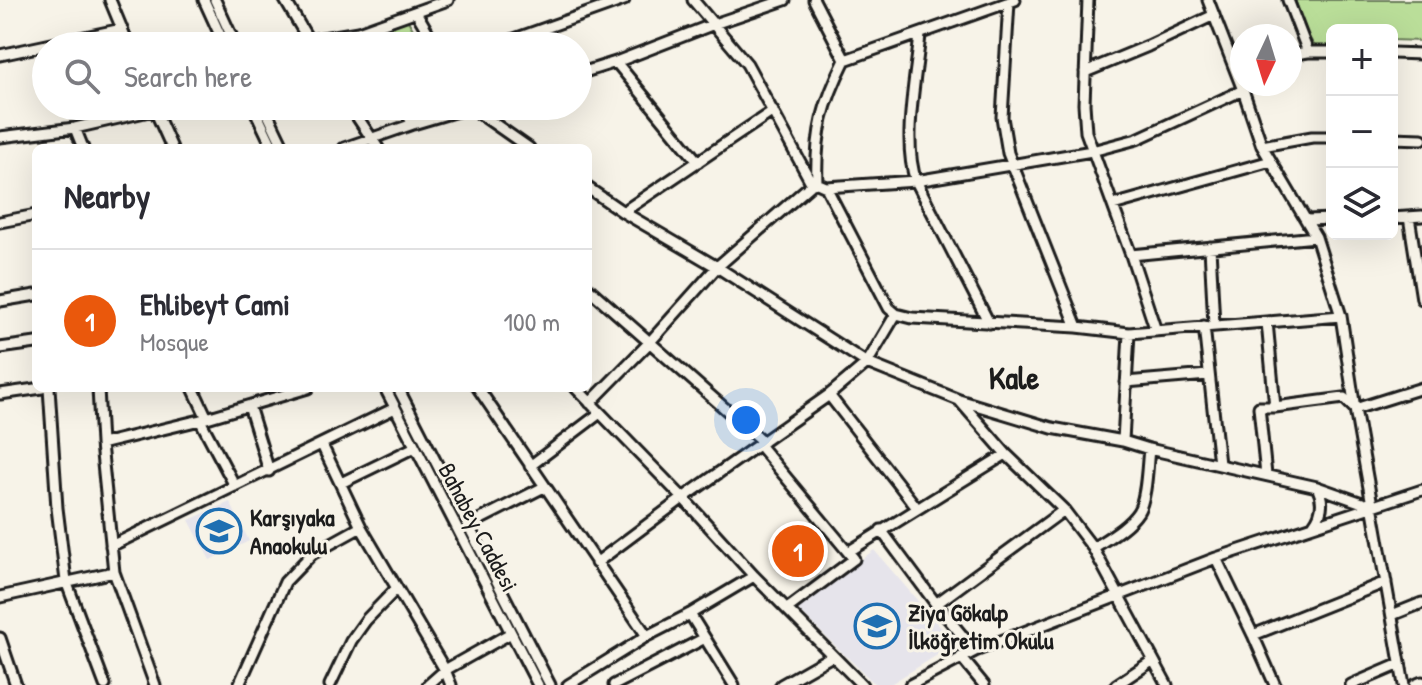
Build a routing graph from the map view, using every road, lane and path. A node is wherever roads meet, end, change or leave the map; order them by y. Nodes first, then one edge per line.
1 (110, 0) edge
2 (204, 0) edge
3 (215, 0) edge
4 (285, 0) edge
5 (448, 0) edge
6 (624, 0) edge
7 (693, 0) edge
8 (785, 0) edge
9 (814, 0) edge
10 (1088, 0) edge
11 (1208, 0) edge
12 (1288, 0) edge
13 (1012, 1) edge
14 (994, 4) edge
15 (416, 12) junction
16 (1214, 15) junction
17 (714, 24) junction
18 (122, 29) junction
19 (108, 32) edge
20 (123, 32) edge
21 (219, 32) edge
22 (230, 32) edge
23 (304, 32) edge
24 (358, 32) edge
25 (428, 32) edge
26 (534, 32) edge
27 (920, 35) junction
28 (32, 48) edge
29 (1230, 50) edge
30 (1308, 52) junction
31 (1326, 52) edge
32 (1302, 53) edge
33 (1398, 53) edge
34 (1422, 54) edge
35 (0, 55) edge
36 (845, 60) junction
37 (616, 62) junction
38 (592, 70) edge
39 (1085, 72) junction
40 (1230, 96) edge
41 (1245, 96) edge
42 (773, 111) junction
43 (107, 120) edge
44 (159, 120) edge
45 (260, 120) edge
46 (271, 120) edge
47 (359, 120) edge
48 (411, 120) edge
49 (427, 120) edge
50 (486, 120) edge
51 (413, 124) junction
52 (75, 128) junction
53 (0, 137) edge
54 (1326, 137) edge
55 (1398, 138) edge
56 (371, 139) junction
57 (1422, 139) edge
58 (81, 144) edge
59 (170, 144) edge
60 (271, 144) edge
61 (282, 144) edge
62 (356, 144) edge
63 (375, 144) edge
64 (515, 144) edge
65 (1262, 146) junction
66 (1092, 151) junction
67 (1271, 161) junction
68 (698, 162) junction
69 (1012, 165) junction
70 (916, 181) junction
71 (818, 185) junction
72 (592, 191) edge
73 (1113, 205) junction
74 (623, 212) junction
75 (32, 216) edge
76 (1422, 216) edge
77 (1409, 217) junction
78 (1398, 218) edge
79 (1326, 219) edge
80 (1307, 220) junction
81 (0, 222) edge
82 (1316, 237) junction
83 (1210, 247) junction
84 (1131, 255) junction
85 (717, 267) junction
86 (592, 292) edge
87 (32, 296) edge
88 (1422, 299) edge
89 (0, 301) edge
90 (896, 314) junction
91 (1341, 316) junction
92 (1267, 322) junction
93 (989, 323) junction
94 (1209, 326) junction
95 (1077, 327) junction
96 (1156, 331) junction
97 (1129, 333) junction
98 (649, 343) junction
99 (32, 344) edge
100 (0, 348) edge
101 (867, 363) junction
102 (1208, 375) junction
103 (1126, 382) junction
104 (1422, 388) edge
105 (32, 389) edge
106 (49, 392) edge
107 (98, 392) edge
108 (194, 392) edge
109 (295, 392) edge
110 (387, 392) edge
111 (400, 392) edge
112 (481, 392) edge
113 (580, 392) edge
114 (0, 394) edge
115 (829, 395) junction
116 (959, 400) junction
117 (590, 403) junction
118 (249, 406) junction
119 (1275, 407) junction
120 (395, 408) junction
121 (1355, 409) junction
122 (600, 413) junction
123 (203, 419) junction
124 (1123, 441) junction
125 (761, 443) junction
126 (101, 444) junction
127 (322, 445) junction
128 (415, 447) junction
129 (1149, 449) junction
130 (1006, 454) junction
131 (1219, 464) junction
132 (530, 466) junction
133 (269, 471) junction
134 (1266, 475) junction
135 (341, 483) junction
136 (235, 486) junction
137 (544, 487) junction
138 (1317, 487) junction
139 (1422, 490) edge
140 (683, 498) junction
141 (1371, 506) junction
142 (917, 508) junction
143 (1064, 510) junction
144 (469, 525) junction
145 (1313, 526) junction
146 (361, 527) junction
147 (881, 530) junction
148 (111, 546) junction
149 (1093, 548) junction
150 (848, 552) junction
151 (1216, 558) junction
152 (596, 563) junction
153 (114, 572) junction
154 (754, 576) junction
155 (66, 581) junction
156 (1386, 582) junction
157 (396, 589) junction
158 (1120, 595) junction
159 (0, 597) edge
160 (1422, 603) edge
161 (936, 604) junction
162 (787, 609) junction
163 (690, 614) junction
164 (1392, 615) junction
165 (511, 633) junction
166 (1253, 635) junction
167 (647, 636) junction
168 (0, 638) edge
169 (705, 638) junction
170 (975, 651) junction
171 (832, 656) junction
172 (961, 657) junction
173 (1152, 661) junction
174 (1400, 664) junction
175 (445, 670) junction
176 (1422, 682) edge
177 (16, 685) edge
178 (105, 685) edge
179 (155, 685) edge
180 (239, 685) edge
181 (330, 685) edge
182 (428, 685) edge
183 (451, 685) edge
184 (538, 685) edge
185 (550, 685) edge
186 (568, 685) edge
187 (614, 685) edge
188 (734, 685) edge
189 (781, 685) edge
190 (862, 685) edge
191 (910, 685) edge
192 (984, 685) edge
193 (1116, 685) edge
194 (1167, 685) edge
195 (1275, 685) edge
196 (1351, 685) edge
197 (1404, 685) edge
198 (1415, 685) edge

1 - 18 street
2 - 21 street
3 - 22 street
4 - 23 street
5 - 15 street
6 - 26 street
7 - 17 street
8 - 17 street
9 - 36 street
10 - 39 street
11 - 16 street
12 - 30 street
13 - 14 street
13 - 69 street
14 - 27 street
15 - 24 street
15 - 25 street
16 - 29 street
16 - 39 street
17 - 37 street
17 - 42 street
18 - 19 street
18 - 20 street
27 - 36 street
27 - 70 street
28 - 35 street
30 - 31 street
30 - 32 street
33 - 34 street
36 - 71 street
37 - 38 street
37 - 68 street
39 - 66 street
40 - 66 street
41 - 65 street
42 - 68 street
42 - 71 street
43 - 52 street
44 - 59 street
45 - 60 street
46 - 61 street
47 - 56 street
48 - 51 street
49 - 51 street
50 - 64 street
51 - 56 street
52 - 53 street
52 - 58 street
54 - 65 street
55 - 57 street
56 - 62 street
56 - 63 street
65 - 67 street
66 - 69 street
66 - 73 street
67 - 73 street
67 - 80 street
68 - 74 street
69 - 70 street
69 - 95 street
70 - 71 street
70 - 93 street
71 - 85 street
71 - 90 street
72 - 74 street
73 - 84 street
74 - 85 street
75 - 81 street
76 - 77 street
77 - 78 street
77 - 88 street
79 - 80 street
80 - 82 street
82 - 83 street
82 - 91 street
83 - 84 street
83 - 94 street
84 - 96 street
85 - 98 street
85 - 101 street
86 - 98 street
87 - 89 street
90 - 93 street
90 - 101 street
91 - 92 street
91 - 121 street
92 - 94 street
92 - 119 street
93 - 95 street
94 - 96 street
94 - 102 street
95 - 97 street
96 - 97 street
97 - 103 street
98 - 117 street
98 - 125 street
99 - 100 street
101 - 115 street
101 - 116 street
102 - 103 street
102 - 131 street
103 - 124 street
104 - 121 street
105 - 114 street
106 - 155 street
107 - 126 street
108 - 123 street
109 - 118 street
110 - 120 street, Bahabey Caddesi
111 - 144 street, Bahabey Caddesi
112 - 132 street
113 - 117 street
115 - 125 street
115 - 142 street
116 - 124 street
116 - 130 street
117 - 122 street
118 - 123 street
118 - 133 street
119 - 121 street
119 - 134 street
120 - 127 street
120 - 128 street, Bahabey Caddesi
121 - 141 street
122 - 132 street
122 - 140 street
123 - 126 street
123 - 136 street
124 - 129 street
125 - 140 street
125 - 150 street
126 - 148 street
127 - 133 street
127 - 135 street
128 - 135 street
128 - 165 street, Bahabey Caddesi
129 - 131 street
129 - 149 street
130 - 142 street
130 - 143 street
131 - 134 street
132 - 137 street
133 - 136 street
134 - 138 street
135 - 146 street
136 - 148 street
137 - 144 street
137 - 152 street
138 - 141 street
138 - 145 street
139 - 141 street
140 - 152 street
140 - 154 street
141 - 145 street
141 - 156 street
142 - 147 street
143 - 149 street
143 - 161 street
144 - 185 street, Bahabey Caddesi
145 - 151 street
146 - 157 street
146 - 180 street
147 - 150 street
147 - 161 street
148 - 153 street
149 - 158 street
150 - 162 street
151 - 158 street
151 - 166 street
152 - 167 street
153 - 155 street
153 - 179 street
154 - 162 street
154 - 163 street
155 - 159 street
155 - 178 street
156 - 164 street
156 - 166 street
157 - 175 street
157 - 181 street
158 - 170 street
158 - 173 street
160 - 164 street
161 - 170 street
162 - 171 street
163 - 167 street
163 - 169 street
164 - 174 street
165 - 175 street
165 - 184 street, Bahabey Caddesi
166 - 195 street
167 - 186 street
168 - 177 street
169 - 187 street
169 - 188 street
170 - 172 street
171 - 189 street
171 - 190 street
172 - 191 street
172 - 192 street
173 - 193 street
173 - 194 street
174 - 196 street
174 - 197 street
175 - 182 street
175 - 183 street
176 - 198 street

